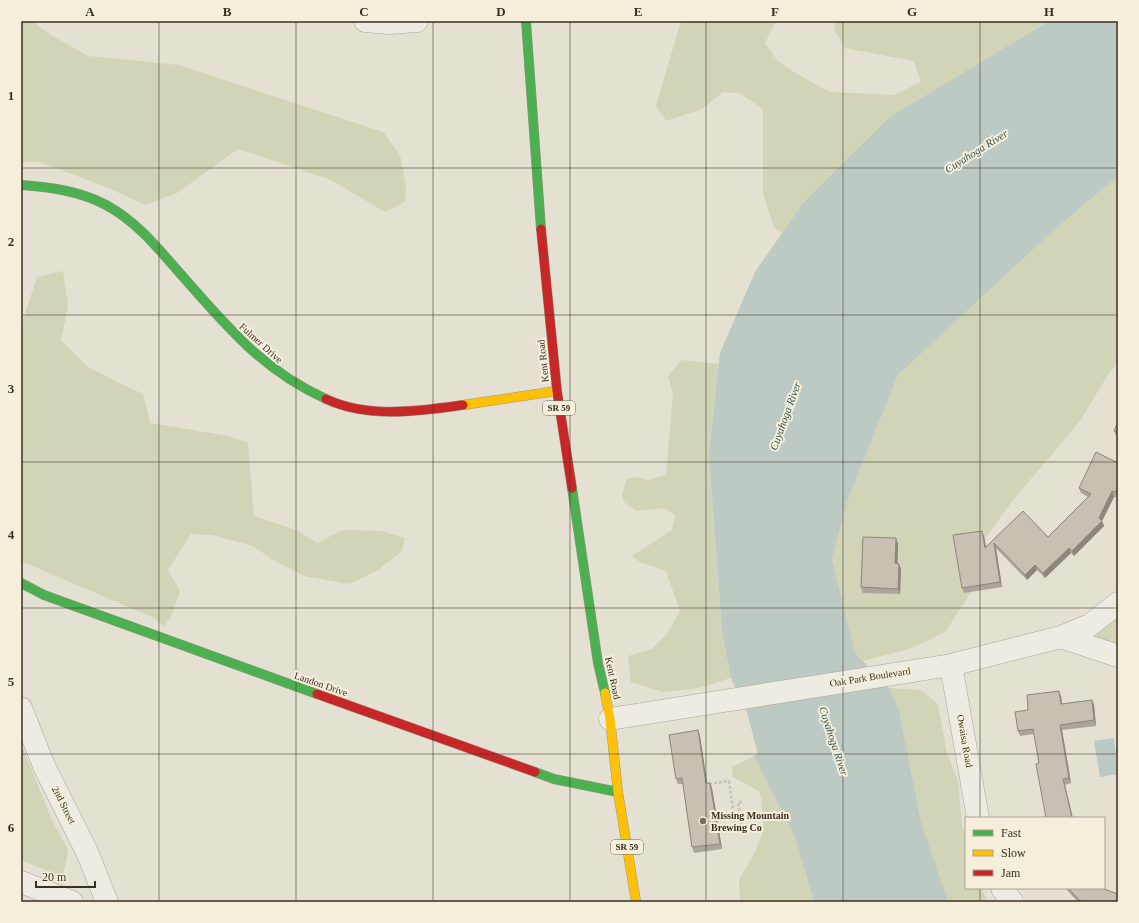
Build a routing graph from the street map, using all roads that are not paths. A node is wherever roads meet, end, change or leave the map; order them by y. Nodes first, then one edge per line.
1 (365, 21) edge
2 (417, 21) edge
3 (526, 21) edge
4 (21, 185) edge
5 (557, 391) junction
6 (23, 588) edge
7 (1118, 604) edge
8 (1061, 637) junction
9 (1118, 656) edge
10 (951, 664) junction
11 (21, 708) edge
12 (610, 719) junction
13 (618, 792) junction
14 (978, 817) edge
15 (21, 882) edge
16 (1003, 889) edge
17 (72, 902) edge
18 (107, 902) edge
19 (636, 902) edge
20 (1012, 902) edge

1 - 2 street
3 - 5 street, Kent Road / SR 59
4 - 5 street, Fulmer Drive
5 - 12 street, Kent Road / SR 59
6 - 13 street, Landon Drive
7 - 8 street, Oak Park Boulevard
8 - 9 street
8 - 10 street, Oak Park Boulevard
10 - 12 street, Oak Park Boulevard
10 - 14 street, Owaisa Road
11 - 18 street, 2nd Street
12 - 13 street, Kent Road / SR 59
13 - 19 street, SR 59
15 - 17 street
16 - 20 street

